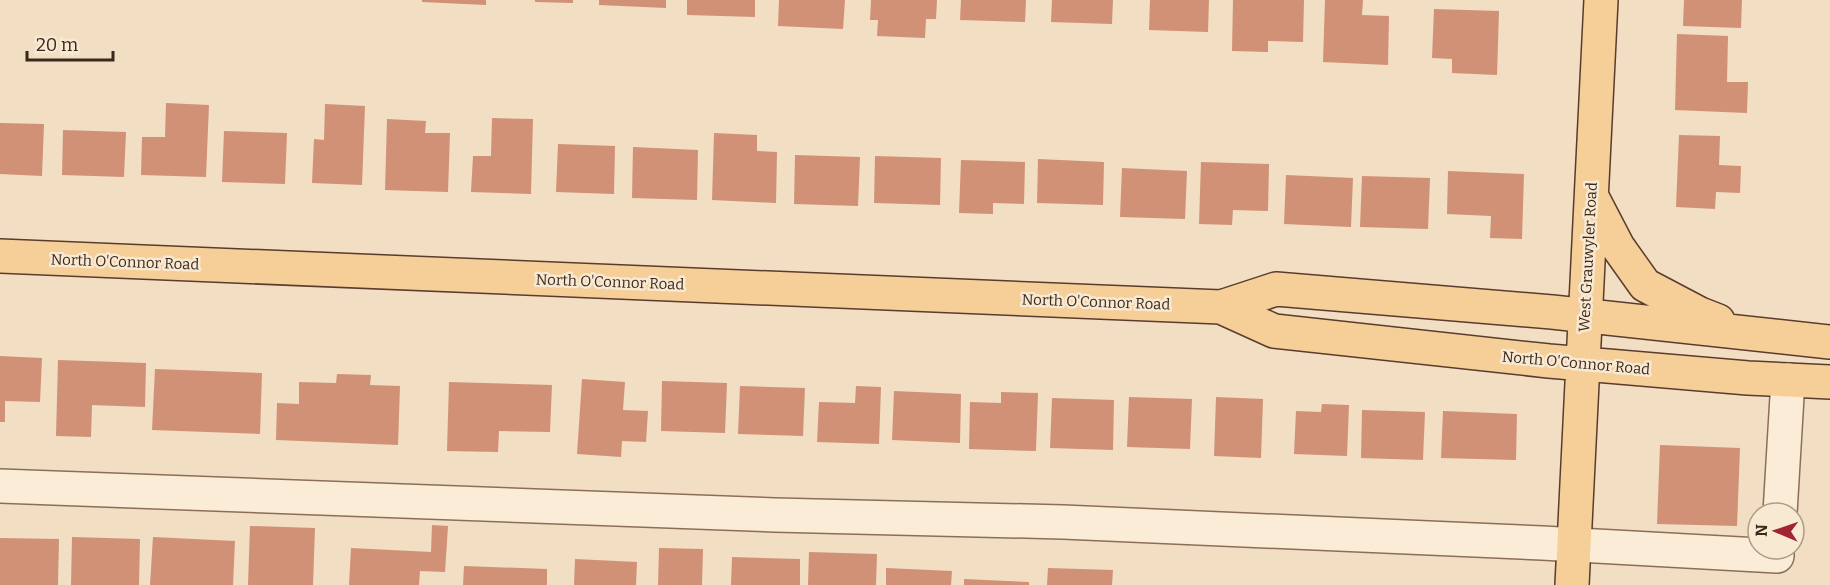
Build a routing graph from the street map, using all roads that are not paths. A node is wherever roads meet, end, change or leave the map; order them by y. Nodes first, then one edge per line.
1 (1601, 0) edge
2 (1591, 195) junction
3 (0, 256) edge
4 (1221, 307) junction
5 (1585, 316) junction
6 (1751, 334) junction
7 (1830, 342) edge
8 (1582, 364) junction
9 (1788, 380) junction
10 (1830, 382) edge
11 (0, 486) edge
12 (1781, 501) edge
13 (1574, 544) junction
14 (1746, 554) edge
15 (1572, 585) edge

1 - 2 main road, West Grauwyler Road
2 - 5 main road, West Grauwyler Road
2 - 6 main road
3 - 4 main road, North O'Connor Road
4 - 5 main road, North O'Connor Road
4 - 8 main road, North O'Connor Road
5 - 6 main road, North O'Connor Road
5 - 8 main road, West Grauwyler Road
6 - 7 main road, North O'Connor Road
8 - 9 main road, North O'Connor Road
8 - 13 main road, West Grauwyler Road
9 - 10 main road, North O'Connor Road
9 - 12 lane
11 - 13 lane
13 - 14 lane
13 - 15 main road, West Grauwyler Road

